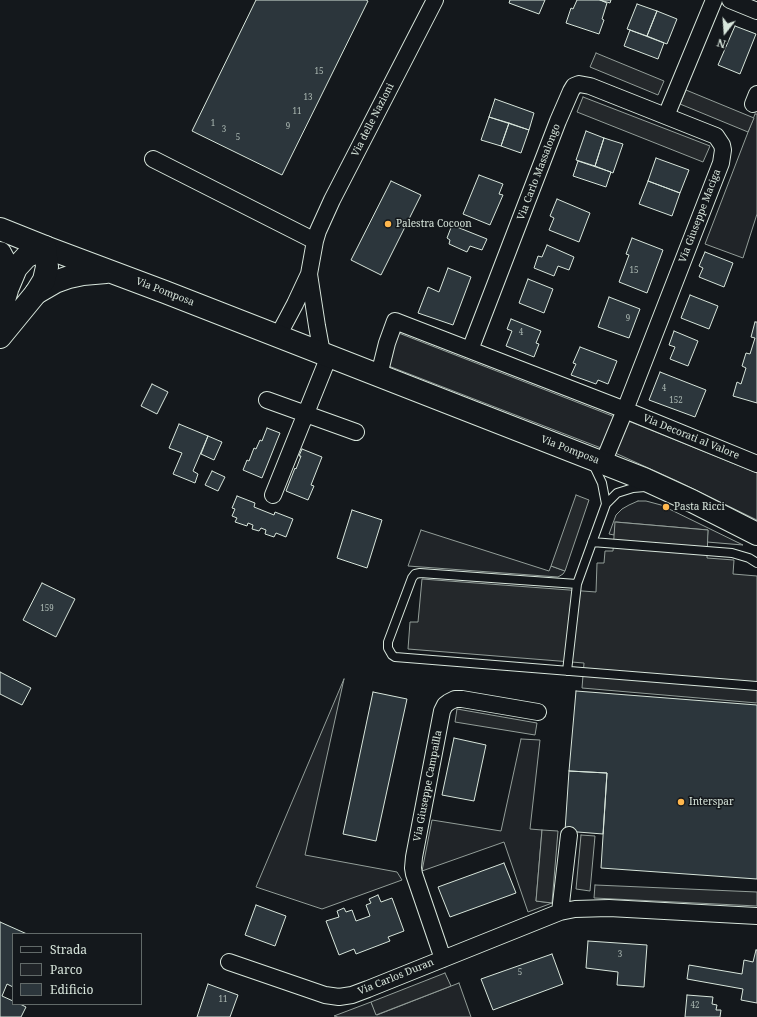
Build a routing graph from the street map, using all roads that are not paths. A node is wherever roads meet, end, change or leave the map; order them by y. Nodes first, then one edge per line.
1 (435, 0) edge
2 (714, 0) edge
3 (730, 0) edge
4 (757, 11) edge
5 (666, 116) junction
6 (153, 158) dead end
7 (0, 230) edge
8 (315, 241) junction
9 (45, 247) junction
10 (0, 253) edge
11 (111, 272) junction
12 (309, 274) junction
13 (7, 290) junction
14 (36, 293) junction
15 (0, 313) edge
16 (278, 336) junction
17 (0, 337) edge
18 (470, 350) junction
19 (326, 355) junction
20 (379, 375) junction
21 (267, 400) dead end
22 (625, 410) junction
23 (305, 414) junction
24 (356, 432) dead end
25 (596, 460) junction
26 (757, 464) edge
27 (657, 485) junction
28 (273, 495) dead end
29 (606, 504) junction
30 (757, 534) edge
31 (592, 542) junction
32 (757, 562) edge
33 (577, 584) junction
34 (567, 671) junction
35 (757, 686) edge
36 (538, 712) dead end
37 (569, 835) dead end
38 (560, 912) junction
39 (757, 916) edge
40 (443, 959) junction
41 (229, 962) dead end

1 - 8 street, Via delle Nazioni
2 - 5 street
3 - 4 street
5 - 18 street, Via Carlo Massalongo
5 - 22 street, Via Giuseppe Maciga
6 - 8 street
7 - 9 main road, Via Pomposa
8 - 12 street, Via delle Nazioni
9 - 11 main road, Via Pomposa
9 - 13 main road
9 - 14 main road
10 - 13 main road
11 - 14 main road
11 - 16 main road, Via Pomposa
12 - 16 street, Via delle Nazioni
12 - 19 street, Via delle Nazioni
13 - 15 main road
14 - 17 main road
16 - 19 main road, Via Pomposa
18 - 20 street
18 - 22 street
19 - 20 main road, Via Pomposa
19 - 23 street
20 - 25 main road, Via Pomposa
21 - 23 street
22 - 25 street, Via Giuseppe Maciga
22 - 26 street, Via Decorati al Valore
23 - 24 street
23 - 28 street
25 - 27 main road, Via Pomposa
25 - 29 lane
27 - 29 lane
27 - 30 main road, Via Pomposa
29 - 31 lane
31 - 32 lane
31 - 33 lane
33 - 34 lane
33 - 34 lane
34 - 35 lane
36 - 40 street, Via Giuseppe Campailla
37 - 38 street
38 - 39 street, Via Carlos Duran
38 - 40 street, Via Carlos Duran
40 - 41 street, Via Carlos Duran

